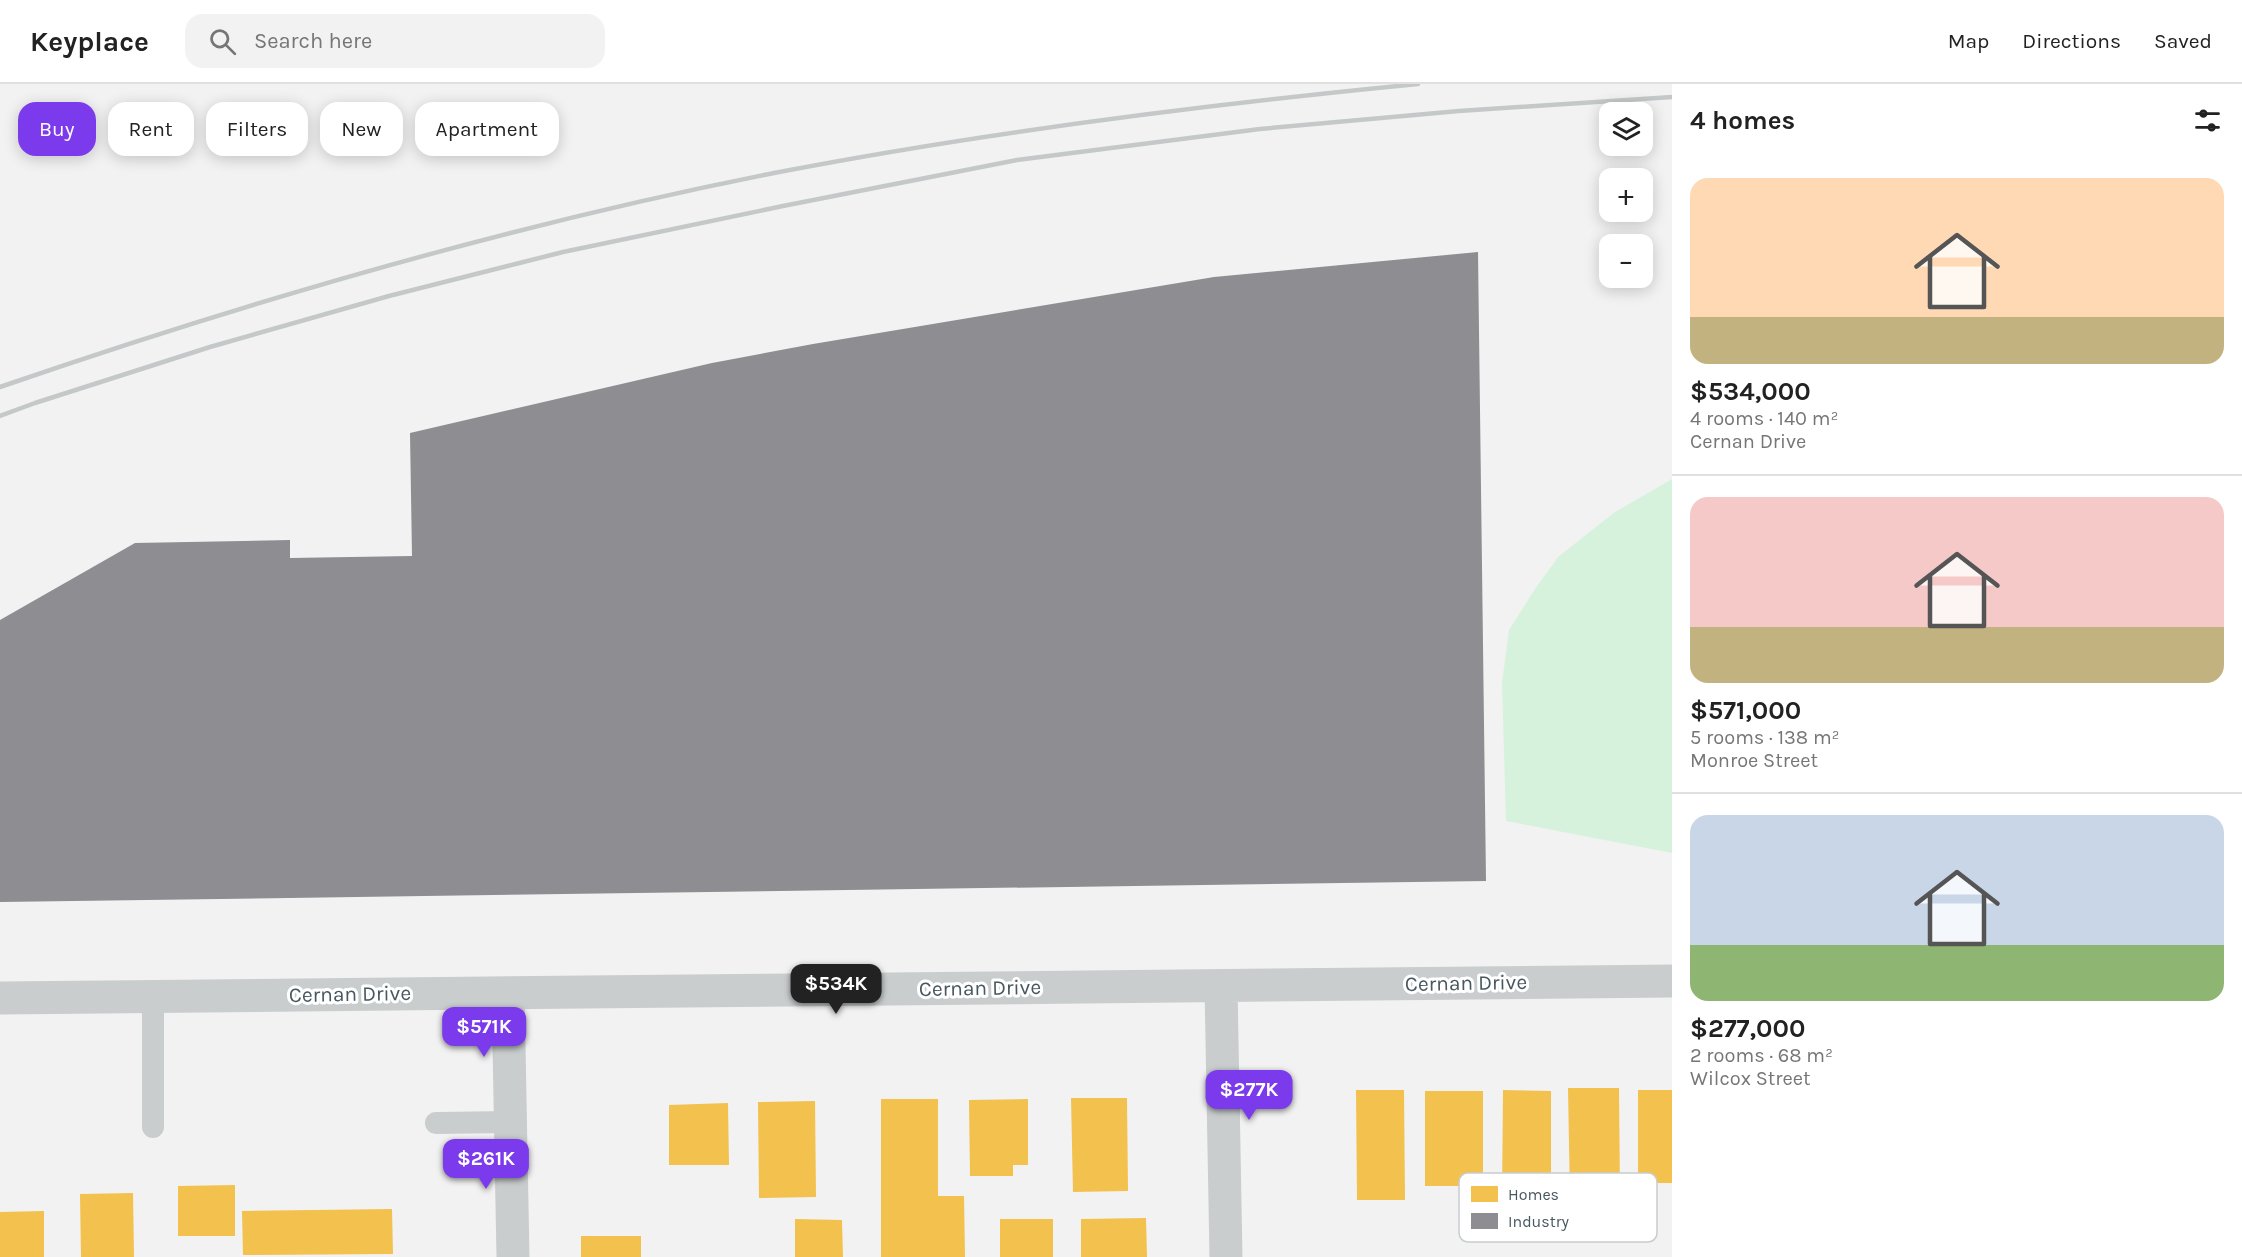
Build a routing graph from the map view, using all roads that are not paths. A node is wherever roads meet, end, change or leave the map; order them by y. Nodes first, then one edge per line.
1 (1672, 981) edge
2 (1221, 986) junction
3 (508, 993) junction
4 (153, 996) junction
5 (0, 998) edge
6 (510, 1122) junction
7 (436, 1123) dead end
8 (153, 1127) dead end
9 (513, 1257) edge
10 (1226, 1257) edge

1 - 2 street, Cernan Drive
2 - 3 street, Cernan Drive
2 - 10 street
3 - 4 street, Cernan Drive
3 - 6 street
4 - 5 street, Cernan Drive
4 - 8 lane
6 - 7 lane
6 - 9 street

